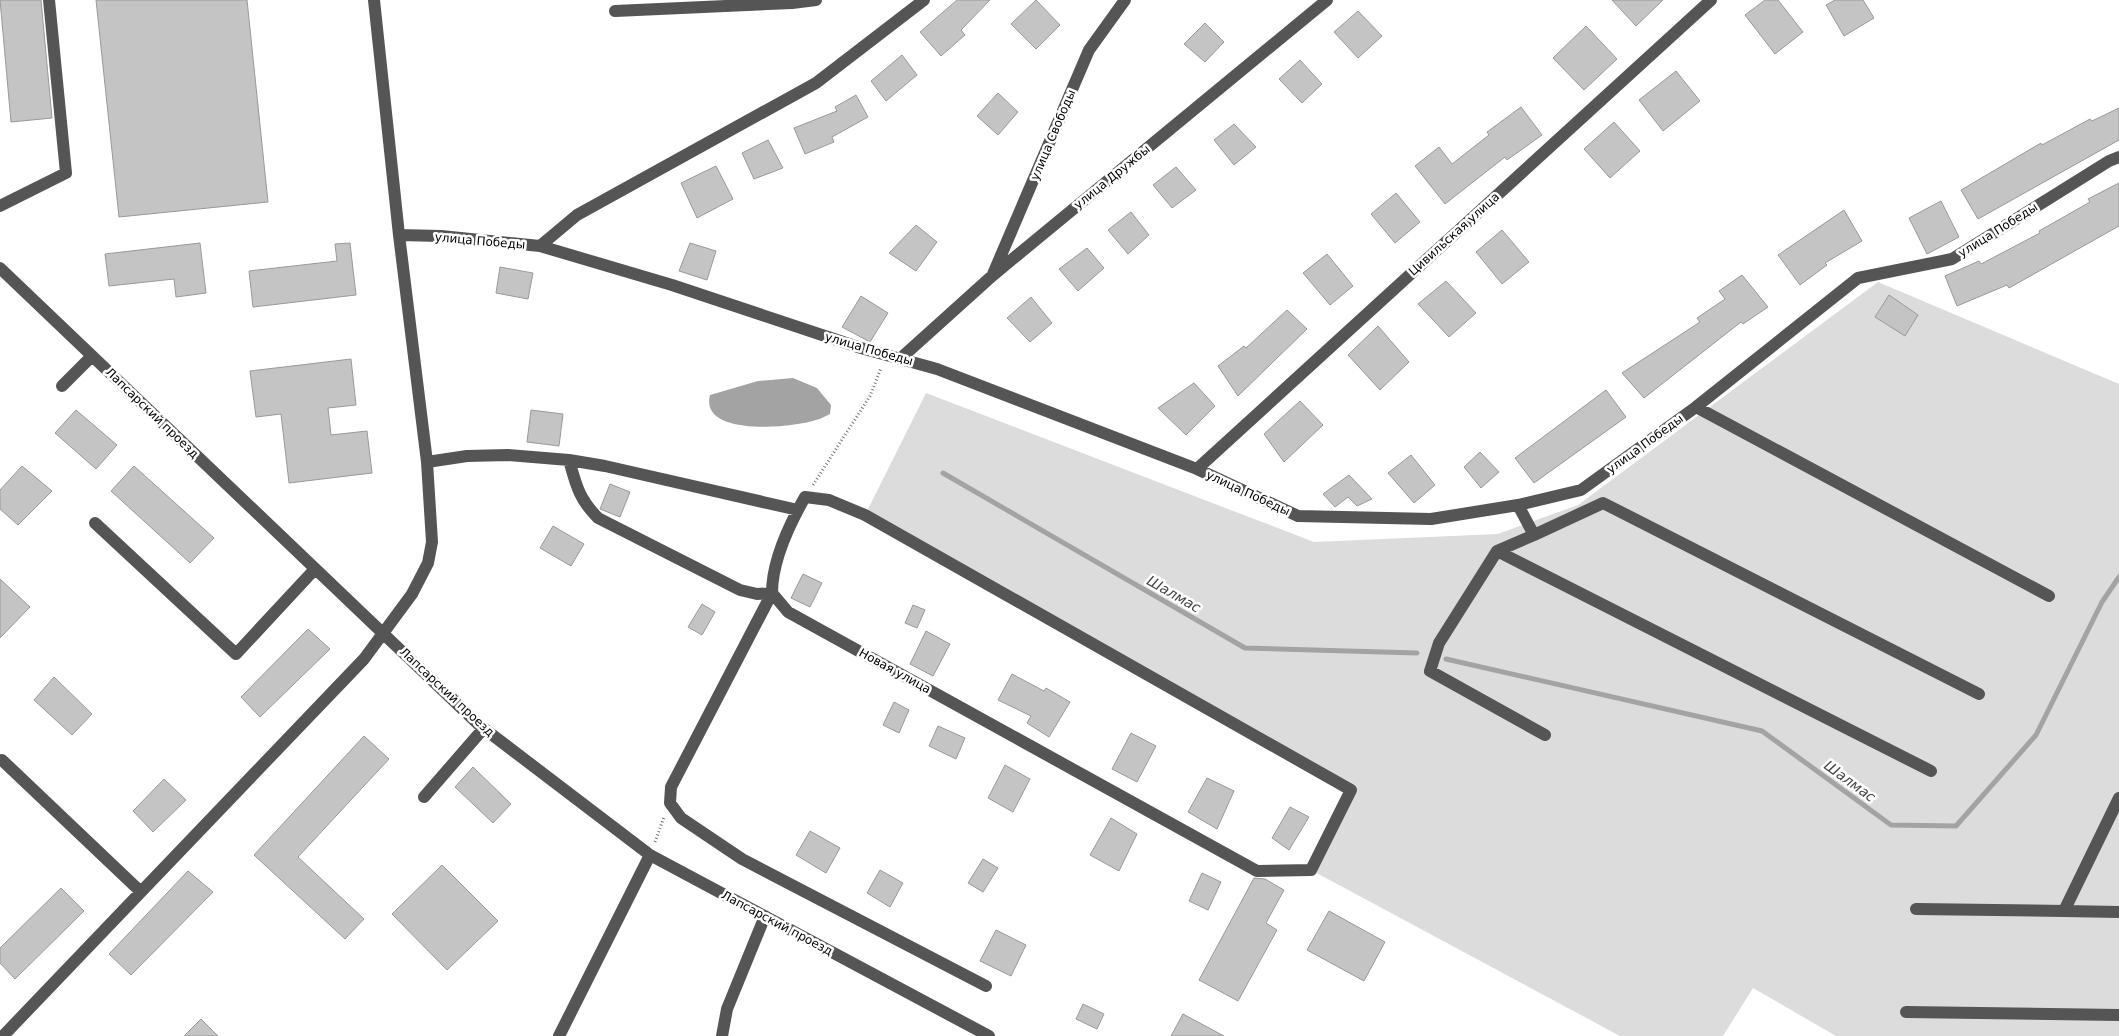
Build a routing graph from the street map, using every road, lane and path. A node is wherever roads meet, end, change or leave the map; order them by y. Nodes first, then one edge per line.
1 (49, 0) edge
2 (374, 0) edge
3 (816, 0) edge
4 (924, 0) edge
5 (1125, 0) edge
6 (1327, 0) edge
7 (1711, 0) edge
8 (615, 10) dead end
9 (2119, 158) edge
10 (0, 206) edge
11 (399, 235) junction
12 (540, 246) junction
13 (0, 268) edge
14 (992, 276) junction
15 (92, 356) junction
16 (886, 356) junction
17 (901, 358) junction
18 (62, 386) dead end
19 (1696, 407) junction
20 (569, 460) junction
21 (427, 462) junction
22 (1197, 469) junction
23 (805, 497) junction
24 (1518, 505) junction
25 (798, 510) junction
26 (95, 523) dead end
27 (1534, 535) junction
28 (1497, 551) junction
29 (315, 569) junction
30 (772, 593) junction
31 (2049, 596) dead end
32 (384, 633) junction
33 (1979, 694) dead end
34 (484, 728) junction
35 (1545, 736) dead end
36 (2, 760) dead end
37 (1931, 771) dead end
38 (424, 797) dead end
39 (2119, 798) edge
40 (670, 803) junction
41 (650, 855) junction
42 (141, 892) junction
43 (1916, 909) dead end
44 (2064, 912) junction
45 (2119, 912) edge
46 (765, 916) junction
47 (986, 986) dead end
48 (1906, 1012) dead end
49 (2119, 1015) edge
50 (2, 1036) edge
51 (559, 1036) edge
52 (722, 1036) edge
53 (989, 1036) edge

1 - 10 street
2 - 11 street
3 - 8 street
4 - 12 street
5 - 14 street, улица Свободы
6 - 14 street, улица Дружбы
7 - 22 street, Цивильская улица
9 - 19 street, улица Победы
11 - 12 street, улица Победы
11 - 21 street
12 - 16 street, улица Победы
13 - 15 street, Лапсарский проезд
14 - 17 street, улица Дружбы
15 - 18 street
15 - 29 street, Лапсарский проезд
16 - 17 street, улица Победы
16 - 23 path
17 - 22 street, улица Победы
19 - 24 street, улица Победы
19 - 31 street
20 - 21 street
20 - 25 street
20 - 30 street
21 - 32 street
22 - 24 street, улица Победы
23 - 25 street
23 - 30 street, Новая улица
24 - 27 street
25 - 30 street
26 - 29 street
27 - 28 street
27 - 33 street
28 - 35 street
28 - 37 street
29 - 32 street, Лапсарский проезд
30 - 40 street
32 - 34 street, Лапсарский проезд
32 - 42 street
34 - 38 street
34 - 41 street, Лапсарский проезд
36 - 42 street
39 - 44 street
40 - 41 path
40 - 47 street
41 - 46 street, Лапсарский проезд
41 - 51 street
42 - 50 street
43 - 44 street
44 - 45 street
46 - 52 street
46 - 53 street, Лапсарский проезд
48 - 49 street

